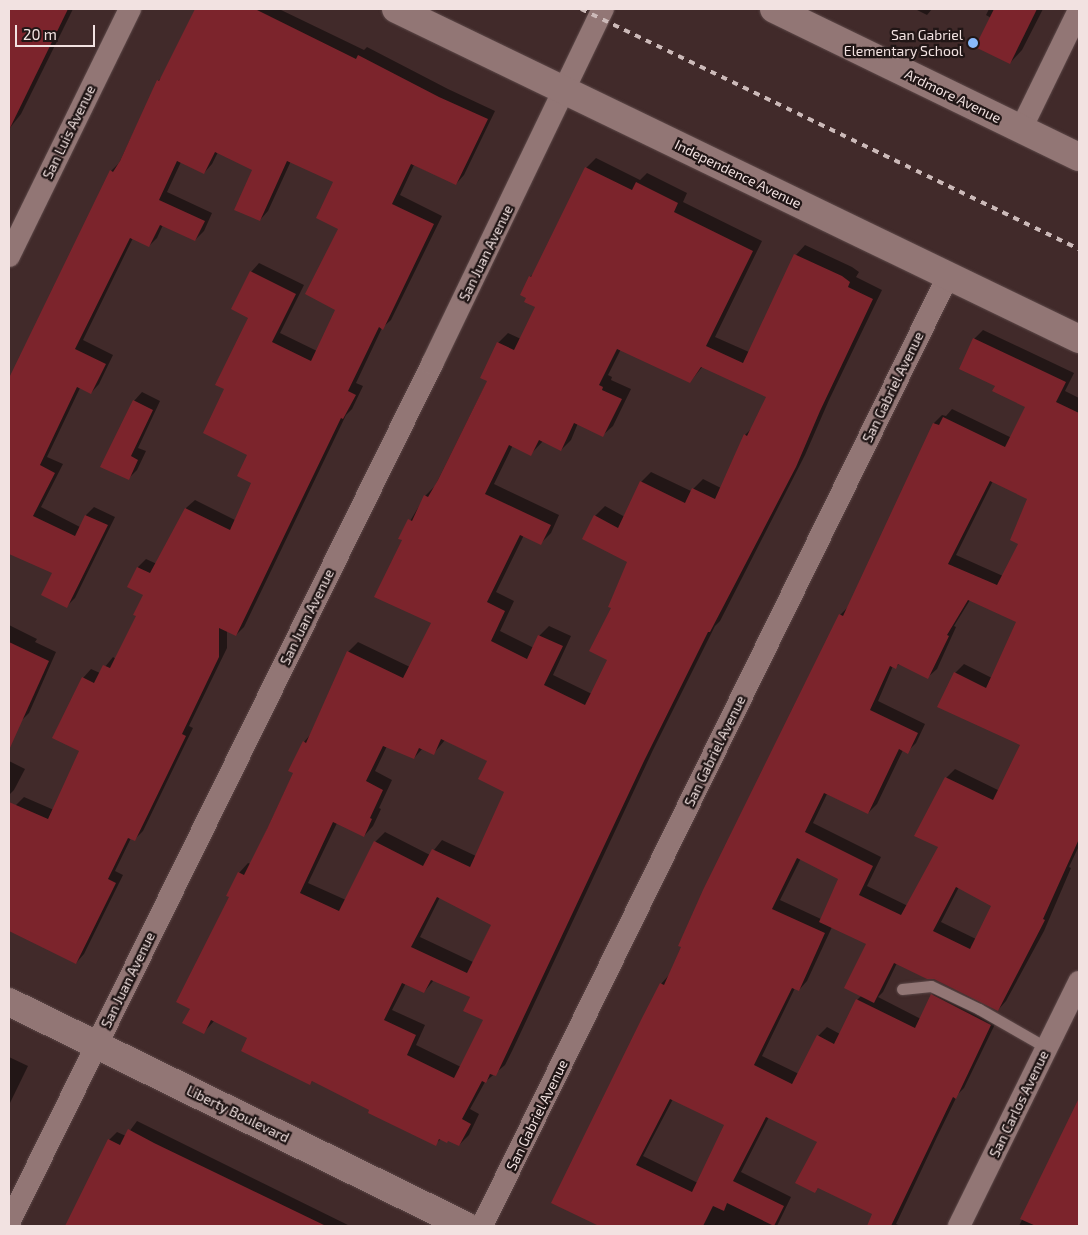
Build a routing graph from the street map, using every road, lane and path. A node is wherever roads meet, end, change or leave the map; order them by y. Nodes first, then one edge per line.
1 (130, 9) edge
2 (396, 9) edge
3 (603, 9) edge
4 (774, 9) edge
5 (1079, 10) edge
6 (564, 90) junction
7 (1022, 129) junction
8 (1079, 157) edge
9 (9, 256) edge
10 (948, 276) junction
11 (1079, 340) edge
12 (1079, 982) edge
13 (902, 988) dead end
14 (9, 1002) edge
15 (97, 1045) junction
16 (1047, 1048) junction
17 (9, 1223) edge
18 (466, 1226) edge
19 (482, 1226) edge
20 (959, 1226) edge

1 - 9 street, San Luis Avenue
2 - 6 street, Independence Avenue
3 - 6 street, San Juan Avenue
4 - 7 street, Ardmore Avenue
5 - 7 street
6 - 10 street, Independence Avenue
6 - 15 street, San Juan Avenue
7 - 8 street, Ardmore Avenue
10 - 11 street, Independence Avenue
10 - 19 street, San Gabriel Avenue
12 - 16 street, San Carlos Avenue
13 - 16 lane
14 - 15 street, Liberty Boulevard
15 - 17 street, San Juan Avenue
15 - 18 street, Liberty Boulevard
16 - 20 street, San Carlos Avenue

